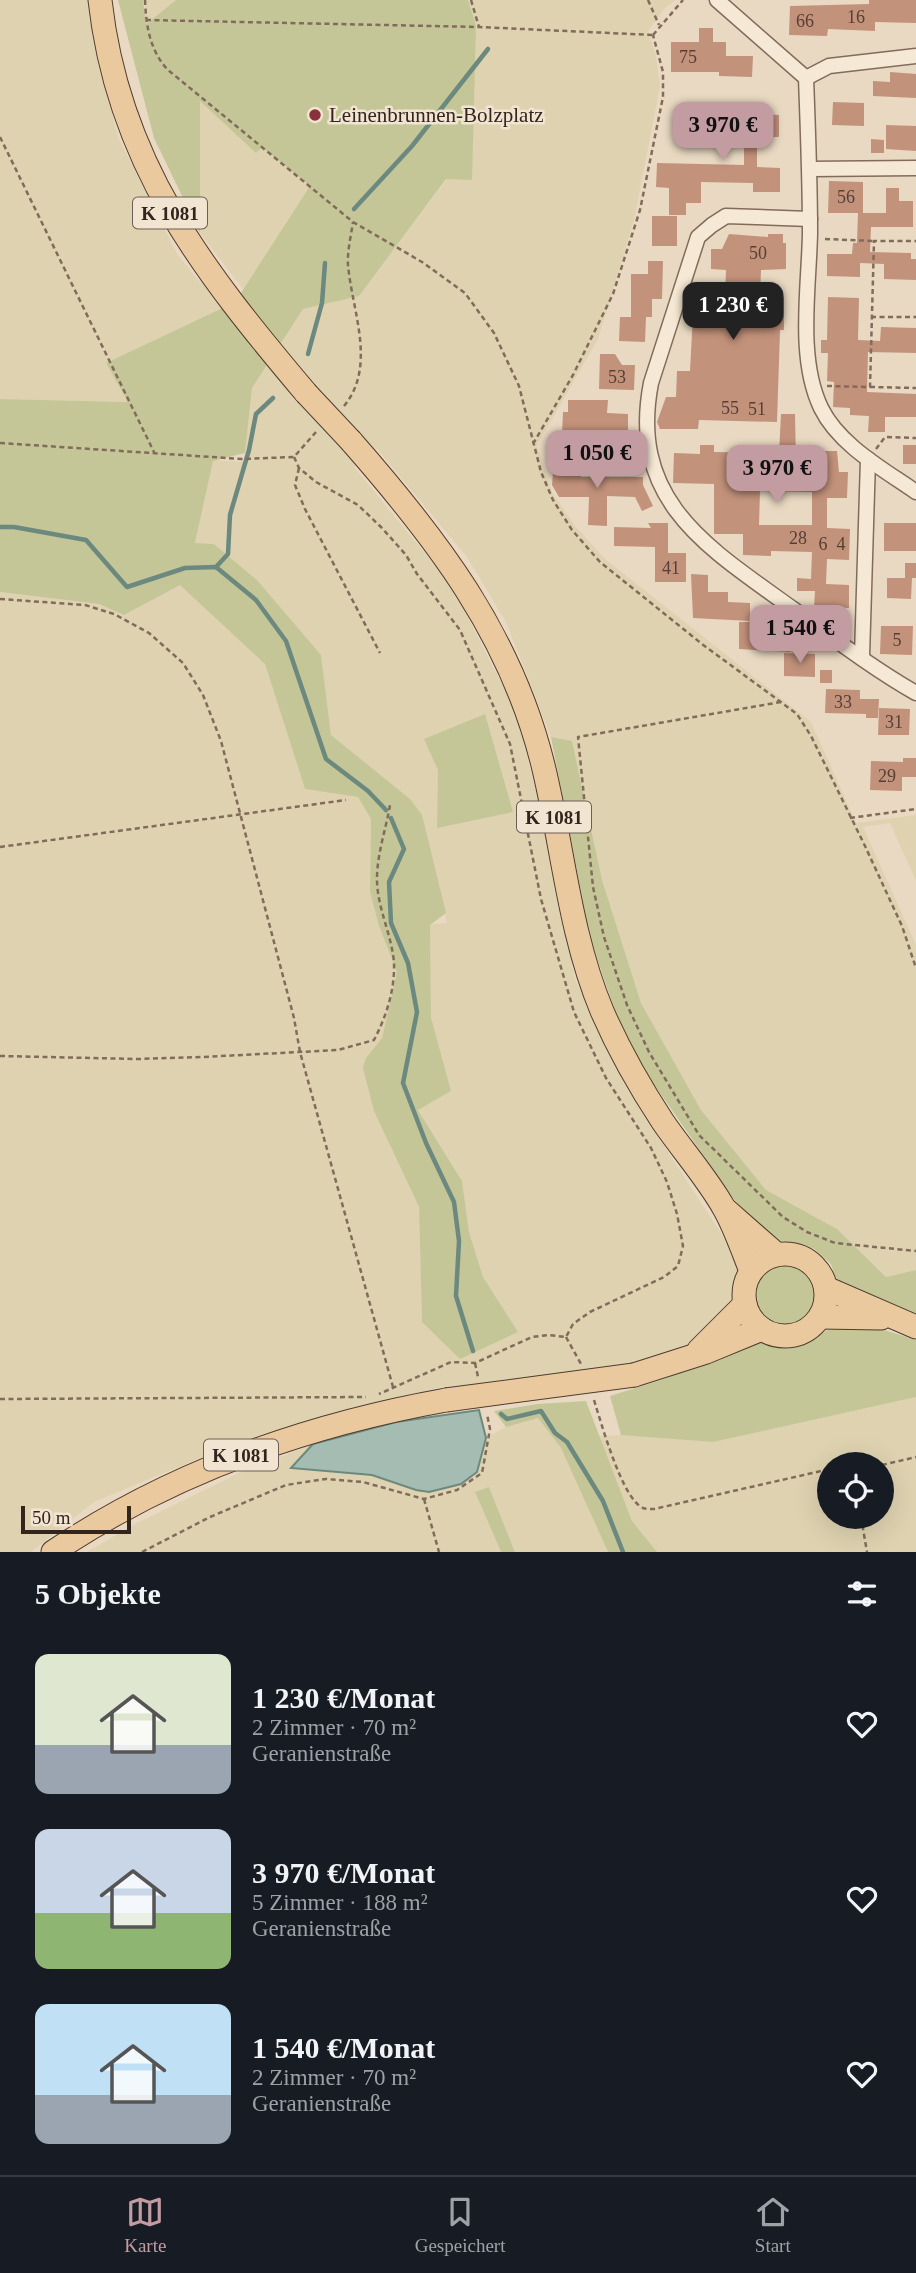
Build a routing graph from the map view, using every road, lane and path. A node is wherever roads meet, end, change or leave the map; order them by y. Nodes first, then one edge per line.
1 (100, 0) edge
2 (145, 0) edge
3 (471, 0) edge
4 (648, 0) edge
5 (683, 0) edge
6 (717, 0) edge
7 (146, 20) junction
8 (659, 26) junction
9 (480, 27) junction
10 (653, 35) junction
11 (916, 56) edge
12 (806, 78) junction
13 (0, 137) edge
14 (916, 168) edge
15 (810, 169) junction
16 (810, 219) junction
17 (353, 222) junction
18 (810, 238) junction
19 (874, 241) junction
20 (916, 241) edge
21 (871, 317) junction
22 (916, 317) edge
23 (812, 385) junction
24 (870, 387) junction
25 (916, 388) edge
26 (337, 413) dead end
27 (317, 431) dead end
28 (916, 438) edge
29 (0, 443) edge
30 (533, 444) junction
31 (154, 452) junction
32 (294, 457) junction
33 (868, 459) junction
34 (580, 460) dead end
35 (651, 461) junction
36 (299, 468) junction
37 (916, 492) edge
38 (417, 574) dead end
39 (0, 599) edge
40 (380, 653) dead end
41 (862, 656) junction
42 (916, 694) edge
43 (780, 702) junction
44 (346, 800) dead end
45 (390, 805) dead end
46 (916, 809) edge
47 (239, 816) junction
48 (850, 818) junction
49 (0, 847) edge
50 (916, 968) edge
51 (300, 1052) junction
52 (0, 1056) edge
53 (725, 1209) junction
54 (677, 1214) dead end
55 (916, 1251) edge
56 (776, 1254) junction
57 (751, 1271) junction
58 (826, 1288) junction
59 (745, 1304) junction
60 (820, 1317) junction
61 (894, 1318) junction
62 (916, 1327) edge
63 (762, 1329) junction
64 (566, 1337) junction
65 (691, 1357) junction
66 (583, 1368) dead end
67 (393, 1387) junction
68 (591, 1392) dead end
69 (0, 1399) edge
70 (490, 1429) dead end
71 (916, 1457) edge
72 (894, 1462) edge
73 (817, 1472) edge
74 (424, 1499) junction
75 (864, 1529) edge
76 (53, 1552) edge
77 (142, 1552) edge
78 (439, 1552) edge
79 (867, 1552) edge

1 - 53 main road, K 1081, bridge
2 - 7 path
3 - 9 path
4 - 8 path
5 - 8 path
6 - 12 street
7 - 9 path
7 - 17 path
8 - 10 path
9 - 10 path
10 - 30 path
11 - 12 street
12 - 15 street
13 - 31 path
14 - 15 street
15 - 16 street
16 - 18 street
16 - 35 street
17 - 26 path
17 - 30 path
18 - 19 path
18 - 23 street
19 - 20 path
19 - 21 path
21 - 22 path
21 - 24 path
23 - 24 path
23 - 33 street
24 - 25 path
27 - 32 path
28 - 33 path
29 - 31 path
30 - 43 path
31 - 32 path
32 - 36 path
33 - 37 street
33 - 41 street
34 - 35 lane
35 - 41 street
36 - 38 path
36 - 40 path
39 - 47 path
41 - 42 street
43 - 48 path
43 - 55 path
44 - 47 path
45 - 51 path
46 - 48 path
47 - 49 path
47 - 51 path
48 - 50 path
51 - 52 path
51 - 67 path
53 - 56 main road, K 1081
53 - 57 main road, K 1081
54 - 64 path
56 - 57 main road
56 - 58 main road
57 - 59 main road
58 - 60 main road
58 - 61 main road
59 - 63 main road
59 - 65 main road, K 1081
60 - 61 main road
60 - 63 main road
61 - 62 main road
63 - 65 main road, K 1081
64 - 66 path
64 - 67 path
65 - 76 main road, K 1081, bridge
67 - 69 path
68 - 73 path
70 - 74 path
71 - 72 path
74 - 77 path
74 - 78 path
75 - 79 path

